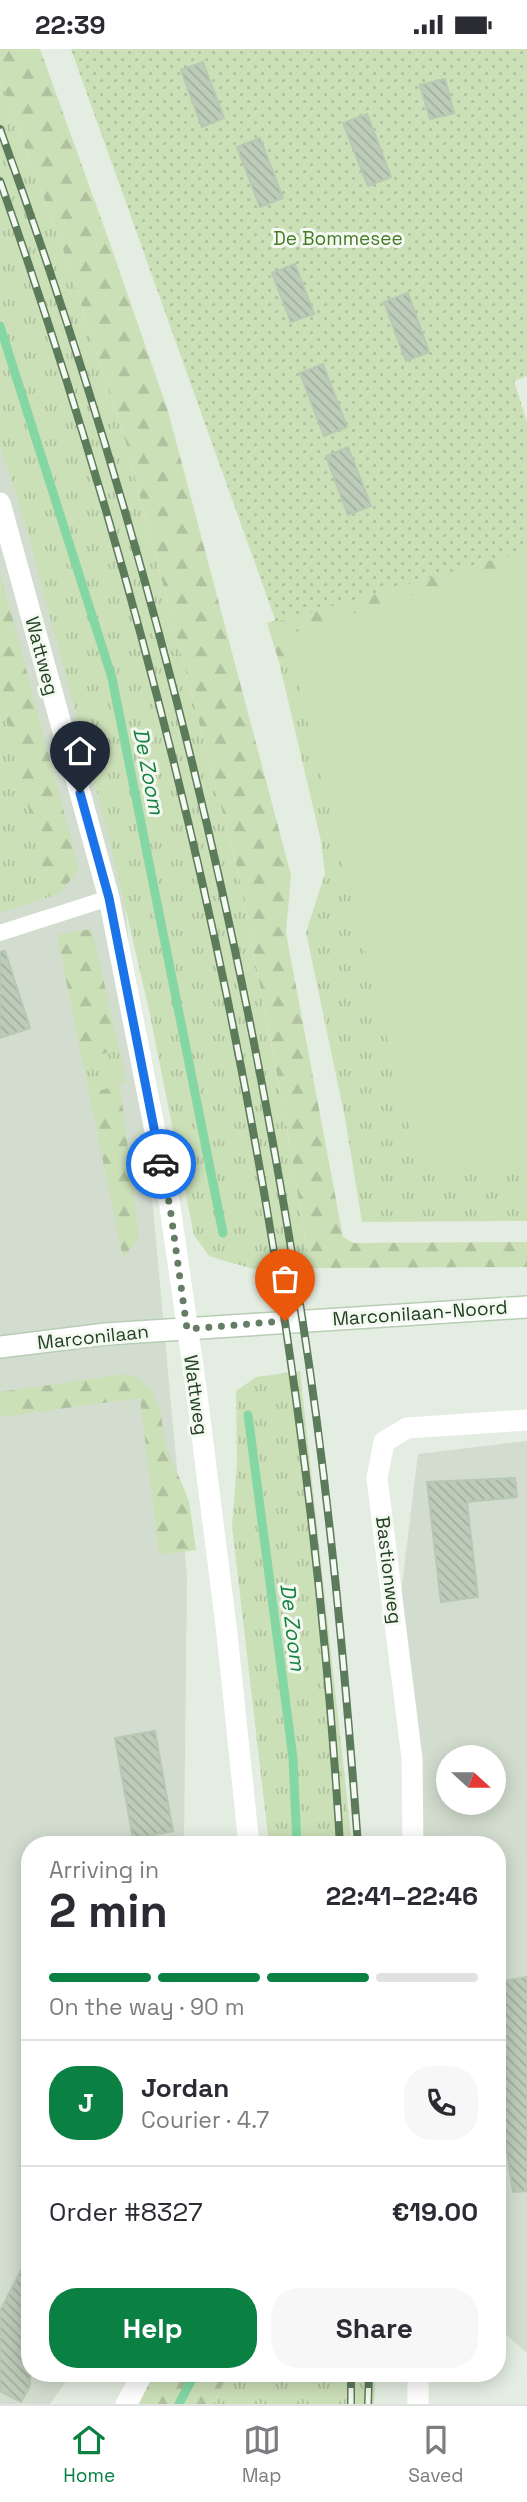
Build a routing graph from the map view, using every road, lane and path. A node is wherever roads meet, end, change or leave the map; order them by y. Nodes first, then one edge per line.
1 (0, 503) edge
2 (109, 898) junction
3 (0, 933) edge
4 (527, 1307) edge
5 (187, 1329) junction
6 (0, 1347) edge
7 (527, 1420) edge
8 (248, 1836) edge
9 (413, 1836) edge
10 (138, 2382) edge
11 (418, 2382) edge
12 (126, 2404) edge
13 (418, 2404) edge

1 - 2 street, Wattweg
2 - 3 lane
2 - 5 street, Wattweg
4 - 5 street, Marconilaan-Noord
5 - 6 street, Marconilaan
5 - 8 street, Wattweg
7 - 9 street, Bastionweg
10 - 12 street
11 - 13 street

